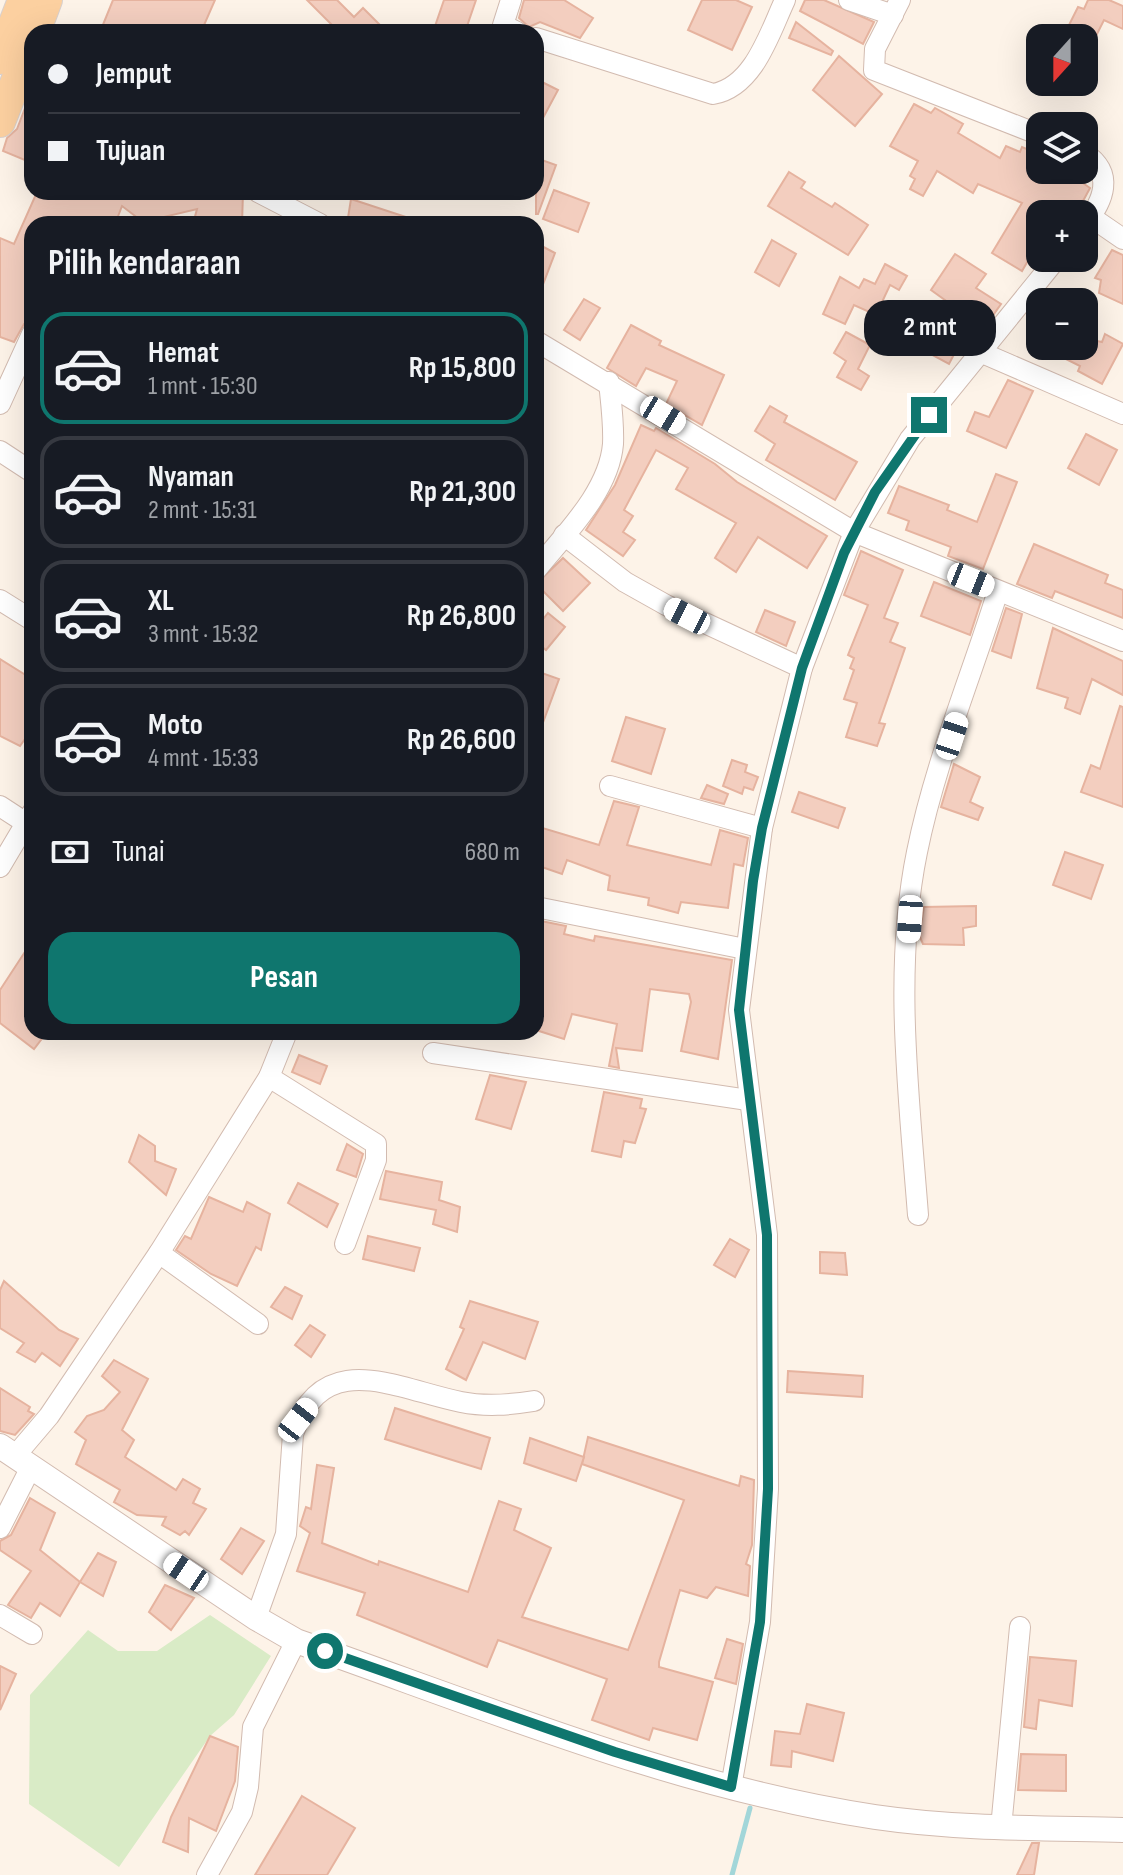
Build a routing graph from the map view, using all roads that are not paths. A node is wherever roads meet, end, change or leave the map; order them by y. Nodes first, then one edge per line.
1 (23, 0) edge
2 (47, 0) edge
3 (511, 0) edge
4 (785, 0) edge
5 (849, 0) edge
6 (897, 8) edge
7 (38, 24) edge
8 (503, 24) edge
9 (544, 41) edge
10 (17, 75) edge
11 (0, 122) edge
12 (1026, 130) edge
13 (1098, 166) edge
14 (274, 200) edge
15 (304, 216) edge
16 (1101, 227) edge
17 (1047, 272) edge
18 (544, 345) edge
19 (24, 352) edge
20 (988, 356) junction
21 (609, 382) junction
22 (0, 404) edge
23 (1123, 414) edge
24 (0, 451) edge
25 (24, 467) edge
26 (854, 532) junction
27 (564, 535) junction
28 (544, 560) edge
29 (998, 591) junction
30 (0, 600) edge
31 (24, 615) edge
32 (1123, 641) edge
33 (802, 668) junction
34 (610, 786) dead end
35 (0, 806) edge
36 (24, 816) edge
37 (24, 826) edge
38 (762, 828) junction
39 (0, 867) edge
40 (544, 909) edge
41 (745, 949) junction
42 (284, 1040) edge
43 (433, 1053) dead end
44 (269, 1077) junction
45 (748, 1100) junction
46 (918, 1215) dead end
47 (345, 1244) dead end
48 (159, 1253) junction
49 (258, 1324) dead end
50 (534, 1401) dead end
51 (15, 1456) edge
52 (0, 1528) edge
53 (0, 1615) edge
54 (256, 1618) junction
55 (1020, 1627) dead end
56 (32, 1634) dead end
57 (296, 1641) junction
58 (743, 1790) junction
59 (1001, 1828) junction
60 (1123, 1830) edge
61 (207, 1875) edge

1 - 10 main road
2 - 7 main road
3 - 8 street
4 - 9 street
5 - 6 street
6 - 12 street
10 - 11 main road
13 - 16 street
14 - 15 street
17 - 20 street
18 - 21 street
19 - 22 street
20 - 23 street
20 - 26 street
21 - 26 street
21 - 27 street
24 - 25 street
26 - 29 street
26 - 33 street
27 - 28 street
27 - 33 street
29 - 32 street
29 - 46 street
30 - 31 street
33 - 38 street
34 - 38 street
35 - 36 street
37 - 39 street
38 - 41 street
40 - 41 street
41 - 45 street
42 - 44 street
43 - 45 street
44 - 47 street
44 - 48 street
45 - 58 street
48 - 49 street
48 - 51 street
50 - 54 street
51 - 52 street
51 - 54 street
53 - 56 street
54 - 57 street
55 - 59 street
57 - 58 street
57 - 61 street
58 - 59 street
59 - 60 street

